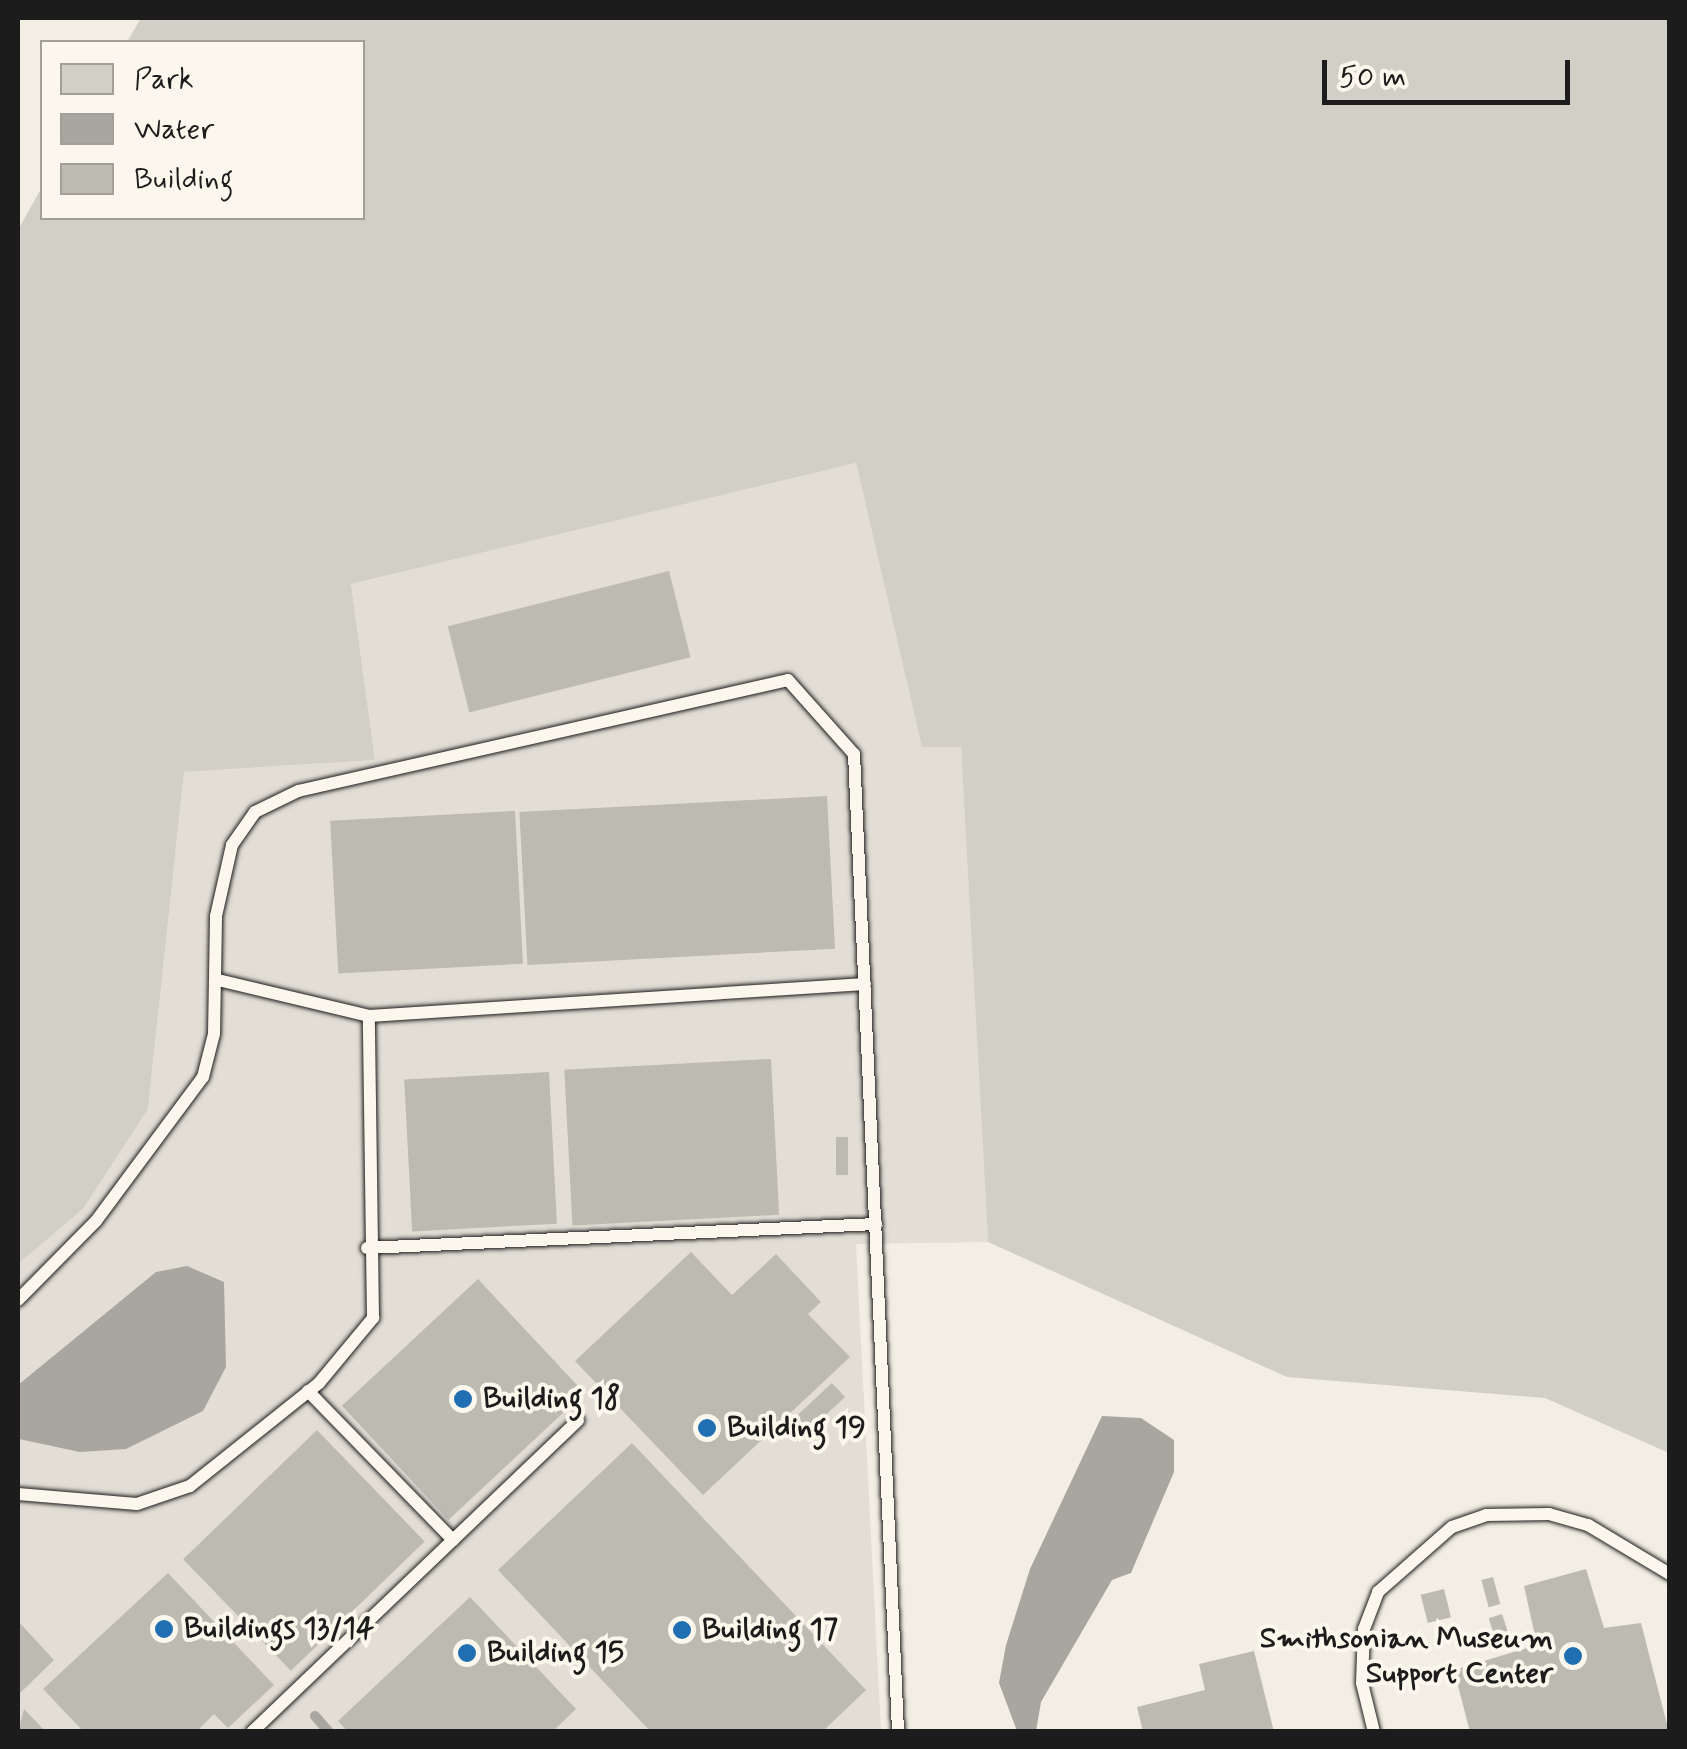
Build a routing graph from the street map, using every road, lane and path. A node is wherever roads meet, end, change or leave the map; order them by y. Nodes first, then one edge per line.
1 (218, 980) junction
2 (865, 984) junction
3 (369, 1016) junction
4 (876, 1224) junction
5 (367, 1248) junction
6 (18, 1300) edge
7 (308, 1392) junction
8 (578, 1420) dead end
9 (18, 1494) edge
10 (453, 1540) junction
11 (1670, 1574) edge
12 (252, 1732) edge
13 (898, 1732) edge
14 (1374, 1732) edge

1 - 2 lane
1 - 3 lane
1 - 6 lane
2 - 3 lane
2 - 4 lane
3 - 5 lane
4 - 5 lane
4 - 13 lane
5 - 7 lane
7 - 9 lane
7 - 10 lane
8 - 10 lane
10 - 12 lane
11 - 14 lane

